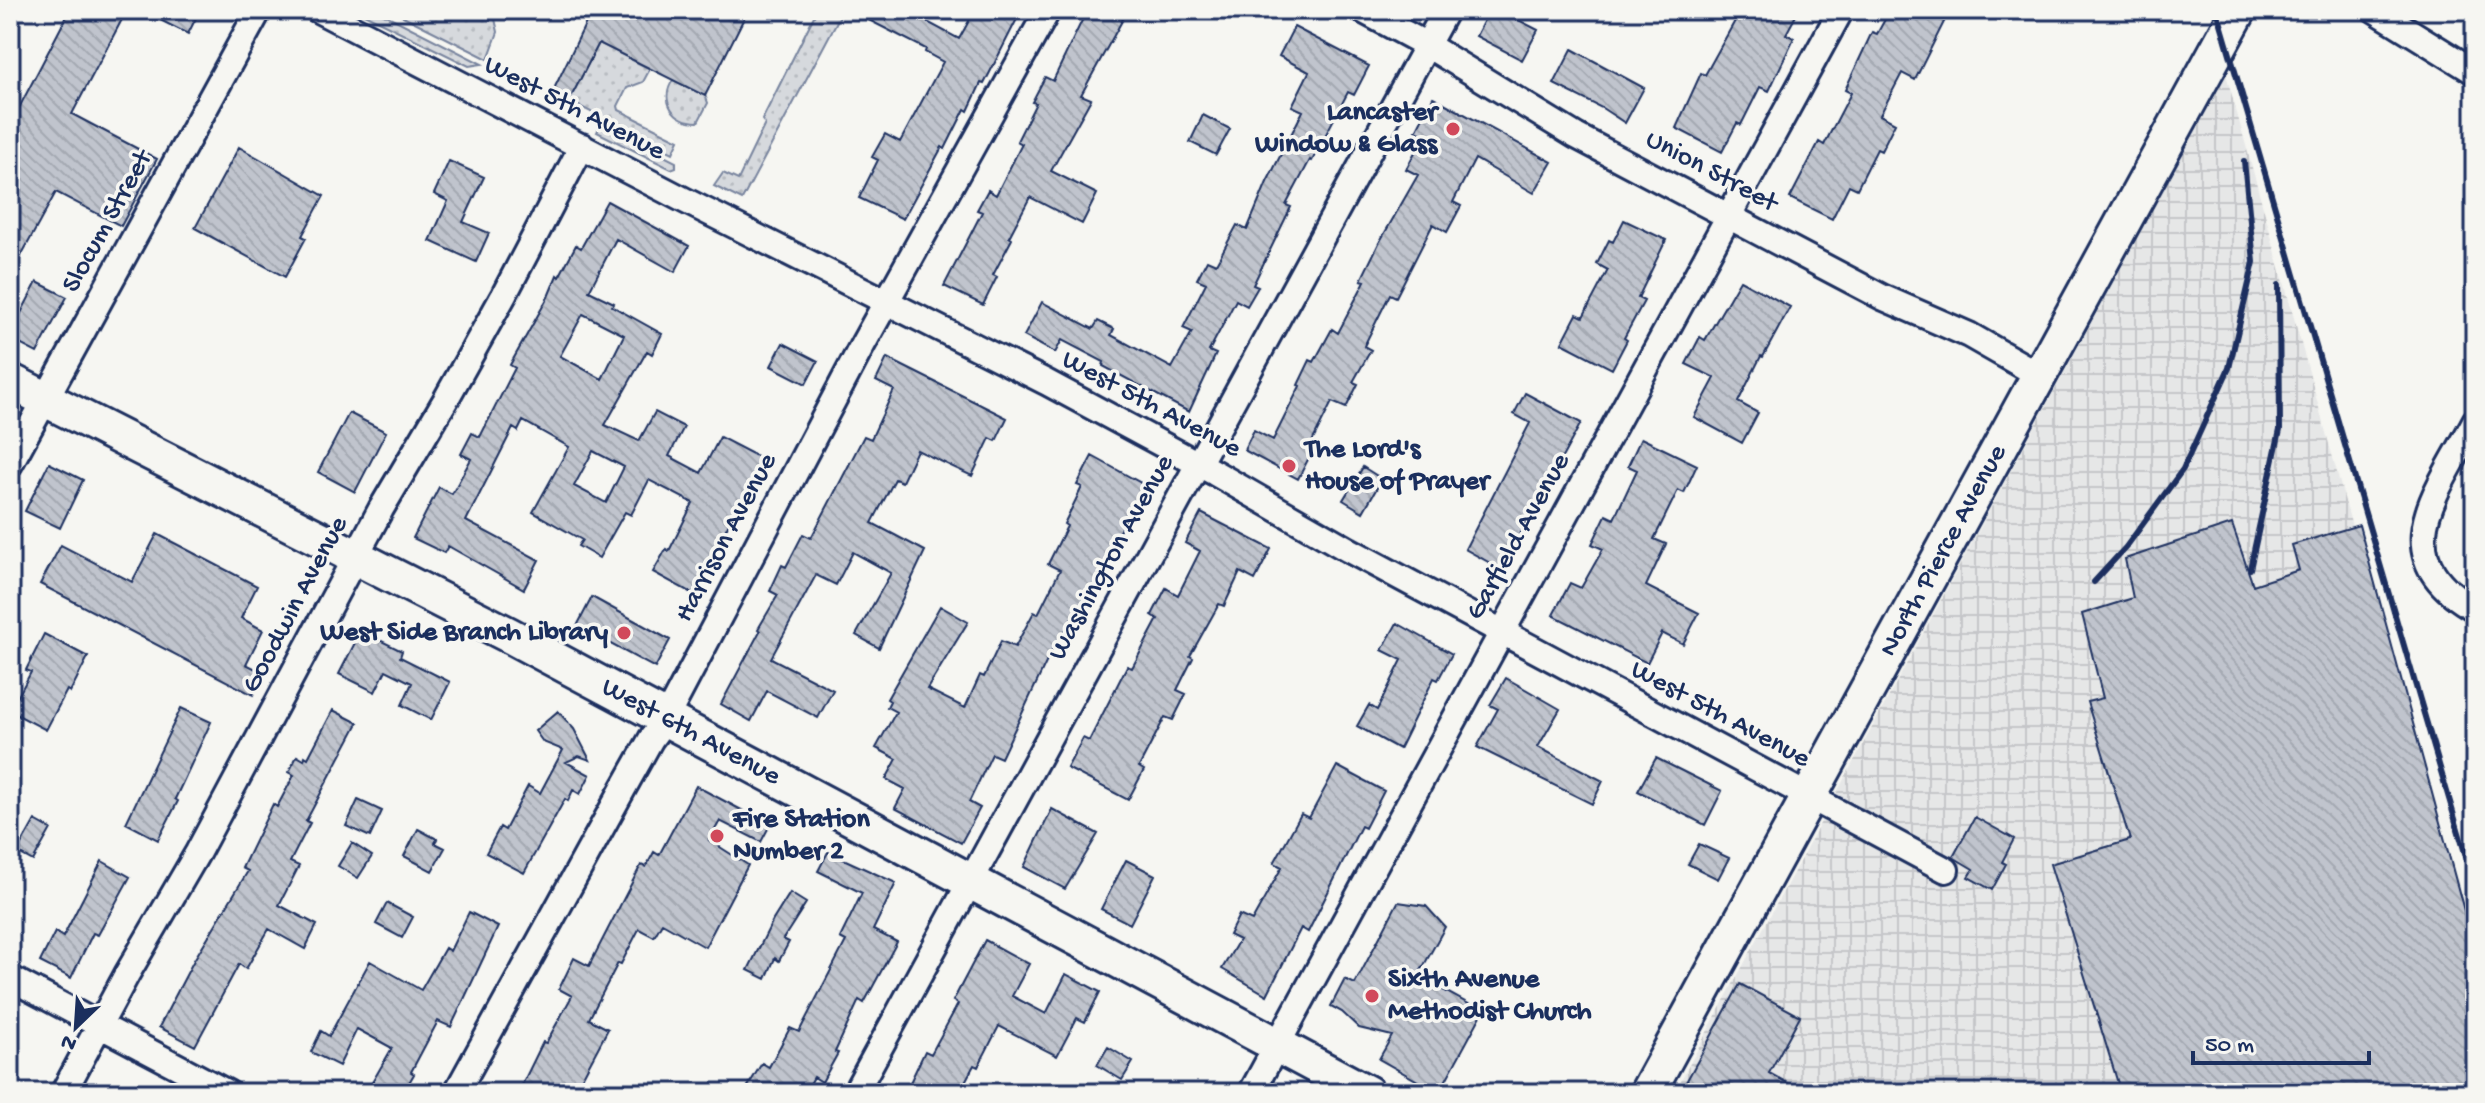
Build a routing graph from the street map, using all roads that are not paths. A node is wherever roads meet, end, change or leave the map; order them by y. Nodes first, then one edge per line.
1 (259, 10) edge
2 (318, 10) edge
3 (1048, 10) edge
4 (1362, 10) edge
5 (1446, 10) edge
6 (1841, 10) edge
7 (2239, 10) edge
8 (2375, 10) edge
9 (1427, 45) junction
10 (2475, 72) edge
11 (582, 146) junction
12 (1729, 216) junction
13 (886, 301) junction
14 (2039, 375) junction
15 (10, 381) edge
16 (45, 399) junction
17 (2475, 421) edge
18 (1198, 463) junction
19 (10, 464) edge
20 (356, 557) junction
21 (2475, 609) edge
22 (1502, 633) junction
23 (665, 720) junction
24 (1808, 796) junction
25 (1946, 870) dead end
26 (971, 881) junction
27 (10, 978) edge
28 (100, 1025) junction
29 (1277, 1046) junction
30 (63, 1093) edge
31 (228, 1093) edge
32 (456, 1093) edge
33 (855, 1093) edge
34 (1251, 1093) edge
35 (1367, 1093) edge
36 (1647, 1093) edge

1 - 16 street, Slocum Street
2 - 11 street, West 5th Avenue
3 - 13 street, Harrison Avenue
4 - 9 street, Union Street
5 - 9 street, Washington Avenue
6 - 12 street, Garfield Avenue
7 - 14 street, North Pierce Avenue
8 - 10 street
9 - 12 street, Union Street
9 - 18 street, Washington Avenue
11 - 13 street, West 5th Avenue
11 - 20 street, Goodwin Avenue
12 - 14 street, Union Street
12 - 22 street, Garfield Avenue
13 - 18 street, West 5th Avenue
13 - 23 street, Harrison Avenue
14 - 24 street, North Pierce Avenue
15 - 16 street, West 6th Avenue
16 - 19 street, Slocum Street
16 - 20 street, West 6th Avenue
17 - 21 street
18 - 22 street, West 5th Avenue
18 - 26 street, Washington Avenue
20 - 23 street, West 6th Avenue
20 - 28 street, Goodwin Avenue
22 - 24 street, West 5th Avenue
22 - 29 street, Garfield Avenue
23 - 26 street, West 6th Avenue
23 - 32 street, Harrison Avenue
24 - 25 street, West 5th Avenue
24 - 36 street, North Pierce Avenue
26 - 29 street, West 6th Avenue
26 - 33 street, Washington Avenue
27 - 28 street
28 - 30 street, Goodwin Avenue
28 - 31 street
29 - 34 street, Garfield Avenue
29 - 35 street, West 6th Avenue

